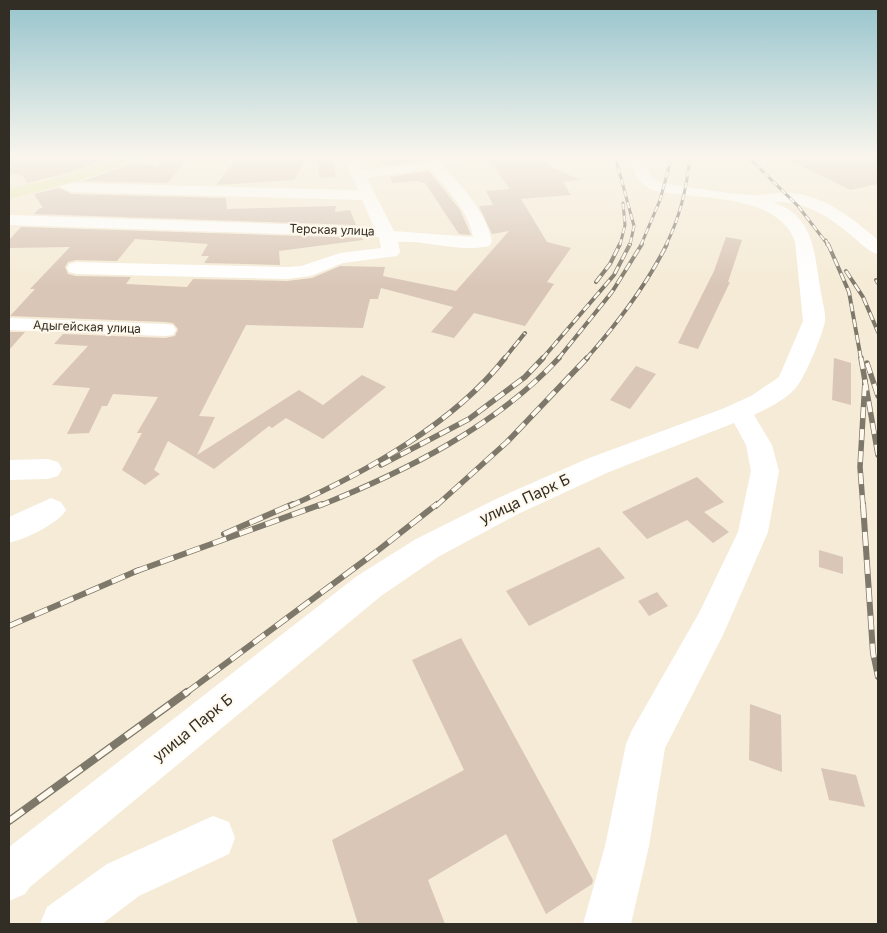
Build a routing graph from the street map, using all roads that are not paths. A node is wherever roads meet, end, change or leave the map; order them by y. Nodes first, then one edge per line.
1 (369, 200) edge
2 (461, 200) edge
3 (749, 200) edge
4 (752, 200) joint
5 (806, 200) edge
6 (9, 220) edge
7 (389, 248) junction
8 (878, 249) edge
9 (76, 268) dead end
10 (9, 324) edge
11 (165, 330) dead end
12 (739, 411) junction
13 (48, 469) dead end
14 (9, 470) edge
15 (51, 510) dead end
16 (9, 530) edge
17 (213, 838) dead end
18 (9, 878) edge
19 (64, 924) edge
20 (607, 924) edge

1 - 7 street
2 - 7 street
3 - 4 street, улица Парк Б
4 - 12 street, улица Парк Б
5 - 8 street
6 - 7 street, Терская улица
7 - 9 street
10 - 11 street, Адыгейская улица
12 - 18 street, улица Парк Б
12 - 20 street
13 - 14 street
15 - 16 street
17 - 19 street

